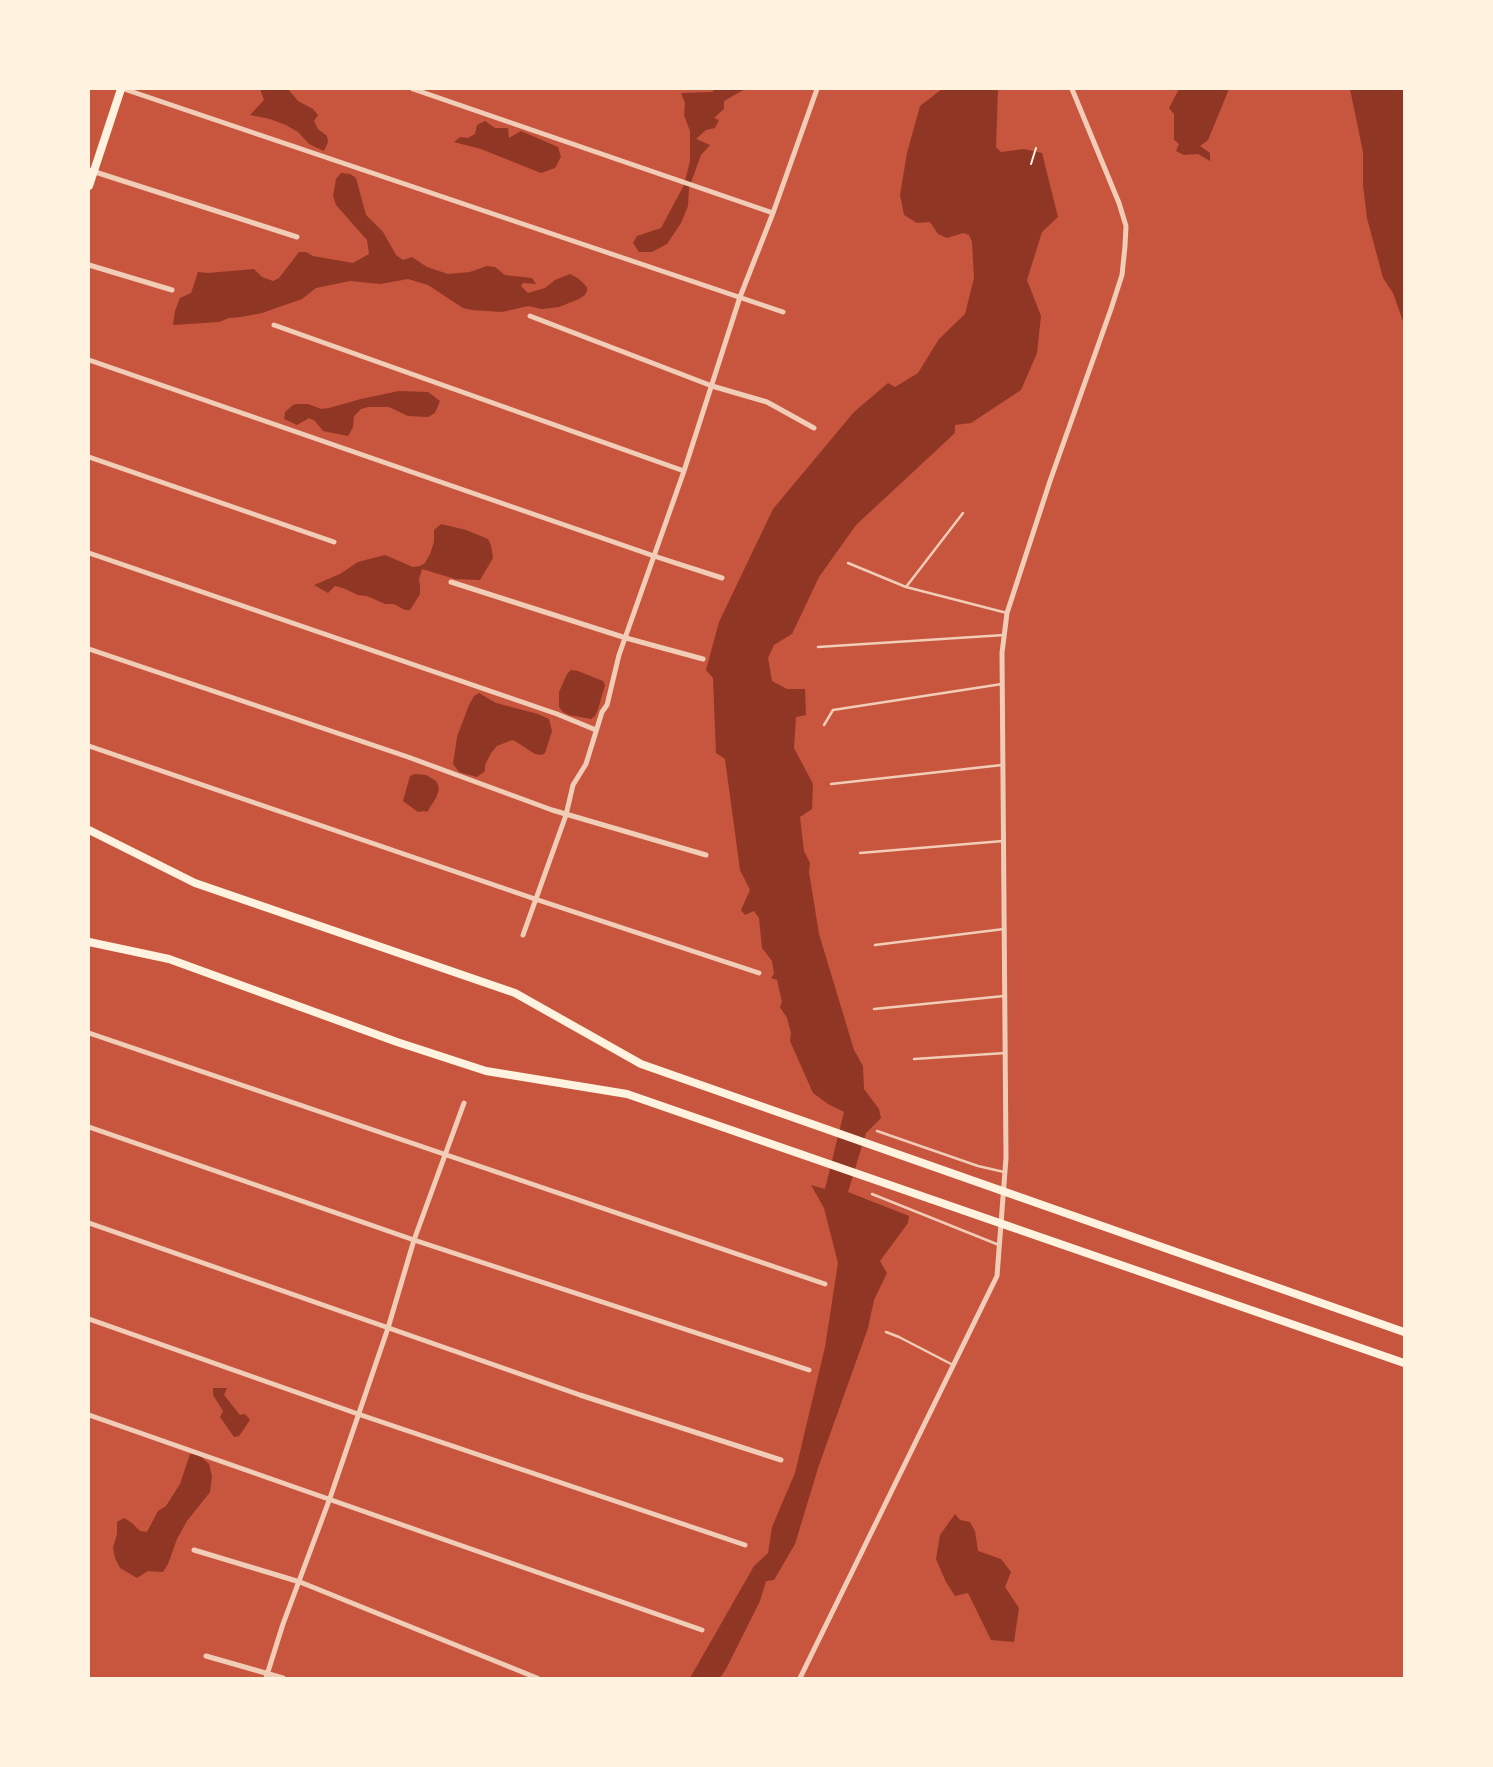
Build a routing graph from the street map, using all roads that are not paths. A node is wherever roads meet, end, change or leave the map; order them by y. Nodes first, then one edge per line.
1 (122, 89) edge
2 (413, 89) edge
3 (817, 89) edge
4 (1072, 89) edge
5 (91, 171) edge
6 (89, 186) edge
7 (772, 213) junction
8 (297, 237) dead end
9 (89, 265) edge
10 (172, 290) dead end
11 (740, 297) junction
12 (782, 312) dead end
13 (530, 316) dead end
14 (274, 325) dead end
15 (89, 360) edge
16 (712, 386) junction
17 (814, 428) dead end
18 (89, 457) edge
19 (684, 471) junction
20 (963, 513) dead end
21 (334, 542) dead end
22 (89, 553) edge
23 (654, 556) junction
24 (848, 563) dead end
25 (722, 578) dead end
26 (451, 582) dead end
27 (906, 587) junction
28 (1007, 613) junction
29 (1004, 635) junction
30 (626, 638) junction
31 (818, 646) dead end
32 (89, 649) edge
33 (703, 659) dead end
34 (1002, 684) junction
35 (824, 725) dead end
36 (596, 730) junction
37 (89, 746) edge
38 (1002, 765) junction
39 (831, 784) dead end
40 (566, 815) junction
41 (89, 830) edge
42 (1003, 841) junction
43 (860, 853) dead end
44 (706, 855) dead end
45 (535, 899) junction
46 (1004, 929) junction
47 (523, 936) dead end
48 (89, 942) edge
49 (875, 945) dead end
50 (759, 973) dead end
51 (1004, 996) junction
52 (874, 1009) dead end
53 (89, 1033) edge
54 (1005, 1053) junction
55 (914, 1059) dead end
56 (464, 1103) dead end
57 (89, 1127) edge
58 (877, 1130) dead end
59 (445, 1156) junction
60 (1006, 1172) junction
61 (872, 1194) dead end
62 (89, 1223) edge
63 (414, 1240) junction
64 (1000, 1245) junction
65 (825, 1284) dead end
66 (89, 1319) edge
67 (388, 1328) junction
68 (886, 1332) dead end
69 (1404, 1332) edge
70 (1404, 1363) edge
71 (953, 1365) junction
72 (809, 1370) dead end
73 (358, 1414) junction
74 (89, 1415) edge
75 (781, 1460) dead end
76 (330, 1498) junction
77 (745, 1545) dead end
78 (194, 1550) dead end
79 (300, 1582) junction
80 (702, 1630) dead end
81 (206, 1656) dead end
82 (266, 1676) edge
83 (283, 1678) edge
84 (538, 1678) edge
85 (800, 1678) edge

1 - 5 main road
1 - 11 street
2 - 7 street
3 - 7 street
4 - 28 street
5 - 6 main road
5 - 8 street
7 - 11 street
9 - 10 street
11 - 12 street
11 - 16 street
13 - 16 street
14 - 19 street
15 - 23 street
16 - 17 street
16 - 19 street
18 - 21 street
19 - 23 street
20 - 27 lane
22 - 36 street
23 - 25 street
23 - 30 street
24 - 27 lane
26 - 30 street
27 - 28 lane
28 - 29 street
29 - 31 lane
29 - 34 street
30 - 33 street
30 - 36 street
32 - 40 street
34 - 35 lane
34 - 38 street
36 - 40 street
37 - 45 street
38 - 39 lane
38 - 42 street
40 - 44 street
40 - 45 street
41 - 69 main road
42 - 43 lane
42 - 46 street
45 - 47 street
45 - 50 street
46 - 49 lane
46 - 51 street
48 - 70 main road
51 - 52 lane
51 - 54 street
53 - 59 street
54 - 55 lane
54 - 60 street
56 - 59 street
57 - 63 street
58 - 60 lane
59 - 63 street
59 - 65 street
60 - 64 street
61 - 64 lane
62 - 67 street
63 - 67 street
63 - 72 street
64 - 71 street
66 - 73 street
67 - 73 street
67 - 75 street
68 - 71 lane
71 - 85 street
73 - 76 street
73 - 77 street
74 - 76 street
76 - 79 street
76 - 80 street
78 - 79 street
79 - 82 street
79 - 84 street
81 - 82 street
82 - 83 street

